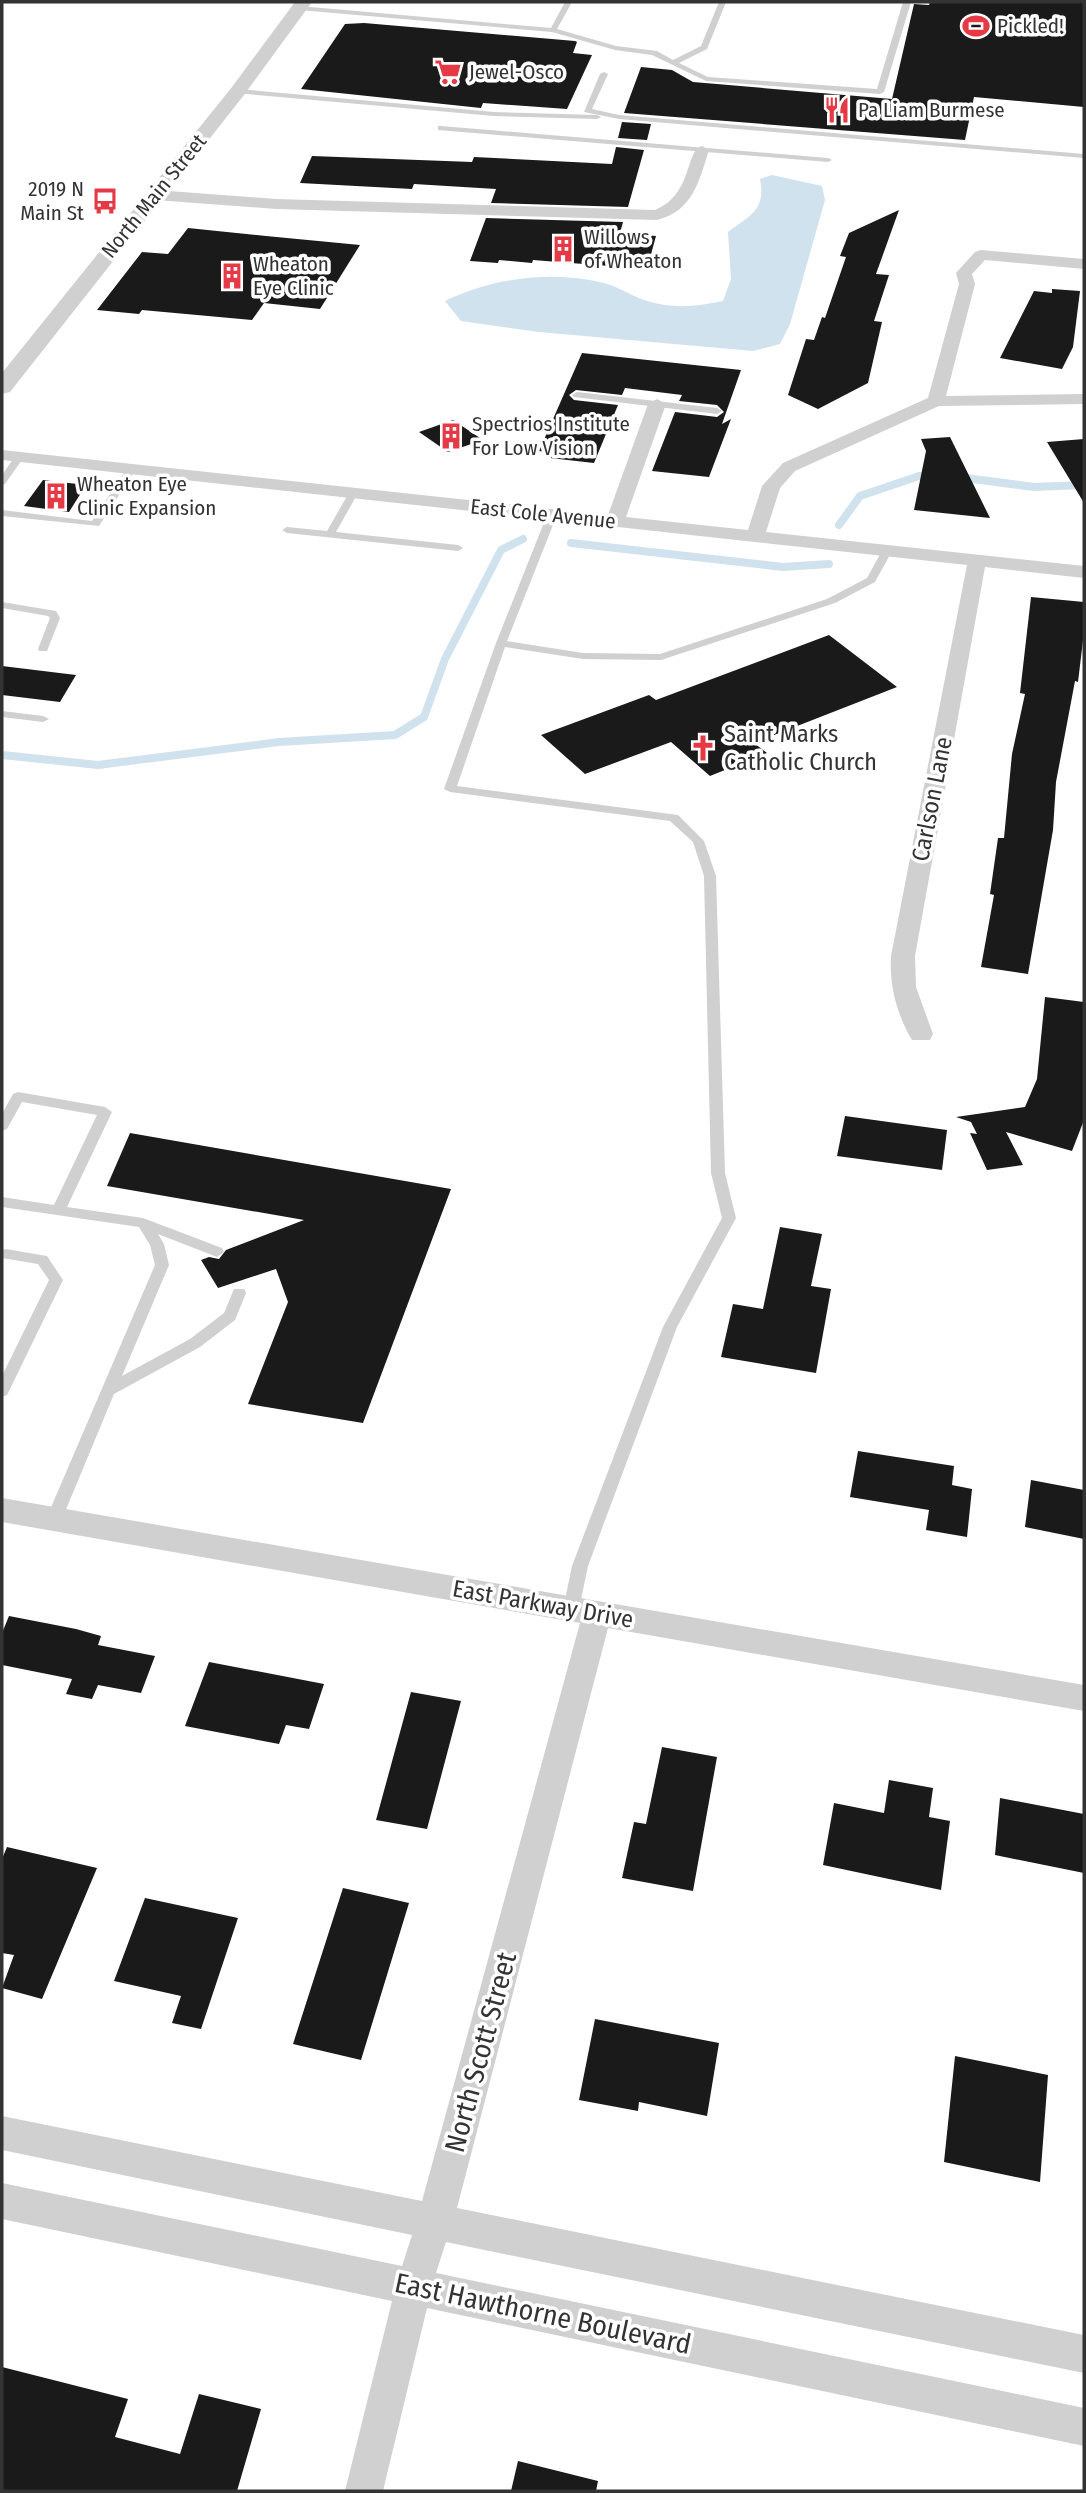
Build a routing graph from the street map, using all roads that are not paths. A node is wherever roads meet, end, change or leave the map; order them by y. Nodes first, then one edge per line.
1 (364, 2) edge
2 (568, 2) edge
3 (723, 2) edge
4 (907, 2) edge
5 (301, 5) edge
6 (355, 14) junction
7 (554, 30) junction
8 (675, 62) junction
9 (604, 74) dead end
10 (237, 92) junction
11 (619, 117) junction
12 (441, 128) dead end
13 (702, 150) junction
14 (1084, 156) edge
15 (828, 160) dead end
16 (155, 195) junction
17 (1084, 264) edge
18 (2, 387) edge
19 (577, 395) dead end
20 (1084, 399) edge
21 (936, 401) junction
22 (657, 404) junction
23 (717, 411) dead end
24 (11, 456) edge
25 (131, 469) junction
26 (2, 482) edge
27 (353, 493) junction
28 (2, 513) edge
29 (552, 515) junction
30 (615, 522) junction
31 (287, 530) dead end
32 (330, 534) junction
33 (755, 537) junction
34 (457, 548) dead end
35 (887, 551) junction
36 (977, 561) junction
37 (1084, 572) edge
38 (2, 605) edge
39 (501, 643) junction
40 (43, 649) dead end
41 (2, 714) edge
42 (43, 719) dead end
43 (921, 1034) dead end
44 (2, 1126) edge
45 (2, 1202) edge
46 (58, 1210) junction
47 (143, 1223) junction
48 (217, 1252) dead end
49 (6, 1254) dead end
50 (239, 1293) dead end
51 (2, 1391) edge
52 (108, 1391) junction
53 (2, 1510) edge
54 (54, 1519) junction
55 (584, 1611) junction
56 (1084, 1698) edge
57 (2, 2133) edge
58 (2, 2201) edge
59 (435, 2221) junction
60 (414, 2285) junction
61 (1084, 2354) edge
62 (1084, 2427) edge
63 (364, 2491) edge

1 - 6 lane
2 - 7 lane
3 - 8 lane
4 - 8 lane
5 - 6 lane
5 - 10 street, North Main Street
6 - 7 lane
7 - 8 lane
9 - 11 lane
10 - 11 lane
10 - 16 street, North Main Street
11 - 14 lane
12 - 13 lane
13 - 15 lane
13 - 16 street
16 - 18 street, North Main Street
17 - 21 street
19 - 22 lane
20 - 21 street
21 - 33 street
22 - 23 lane
22 - 30 street
24 - 25 street, East Cole Avenue
24 - 26 lane
25 - 27 street, East Cole Avenue
25 - 28 lane
27 - 29 street, East Cole Avenue
27 - 32 lane
29 - 30 street, East Cole Avenue
29 - 39 lane
30 - 33 street, East Cole Avenue
31 - 32 lane
32 - 34 lane
33 - 35 street, East Cole Avenue
35 - 36 street, East Cole Avenue
35 - 39 lane
36 - 37 street, East Cole Avenue
36 - 43 street, Carlson Lane
38 - 40 lane
39 - 55 lane
41 - 42 lane
44 - 46 lane
45 - 46 lane
46 - 47 lane
47 - 48 lane
47 - 52 lane
49 - 51 lane
50 - 52 lane
52 - 54 lane
53 - 54 street, East Parkway Drive
54 - 55 street, East Parkway Drive
55 - 56 street, East Parkway Drive
55 - 59 street, North Scott Street
57 - 59 street
58 - 60 street, East Hawthorne Boulevard
59 - 60 street, North Scott Street
59 - 61 street
60 - 62 street, East Hawthorne Boulevard
60 - 63 street, North Scott Street

